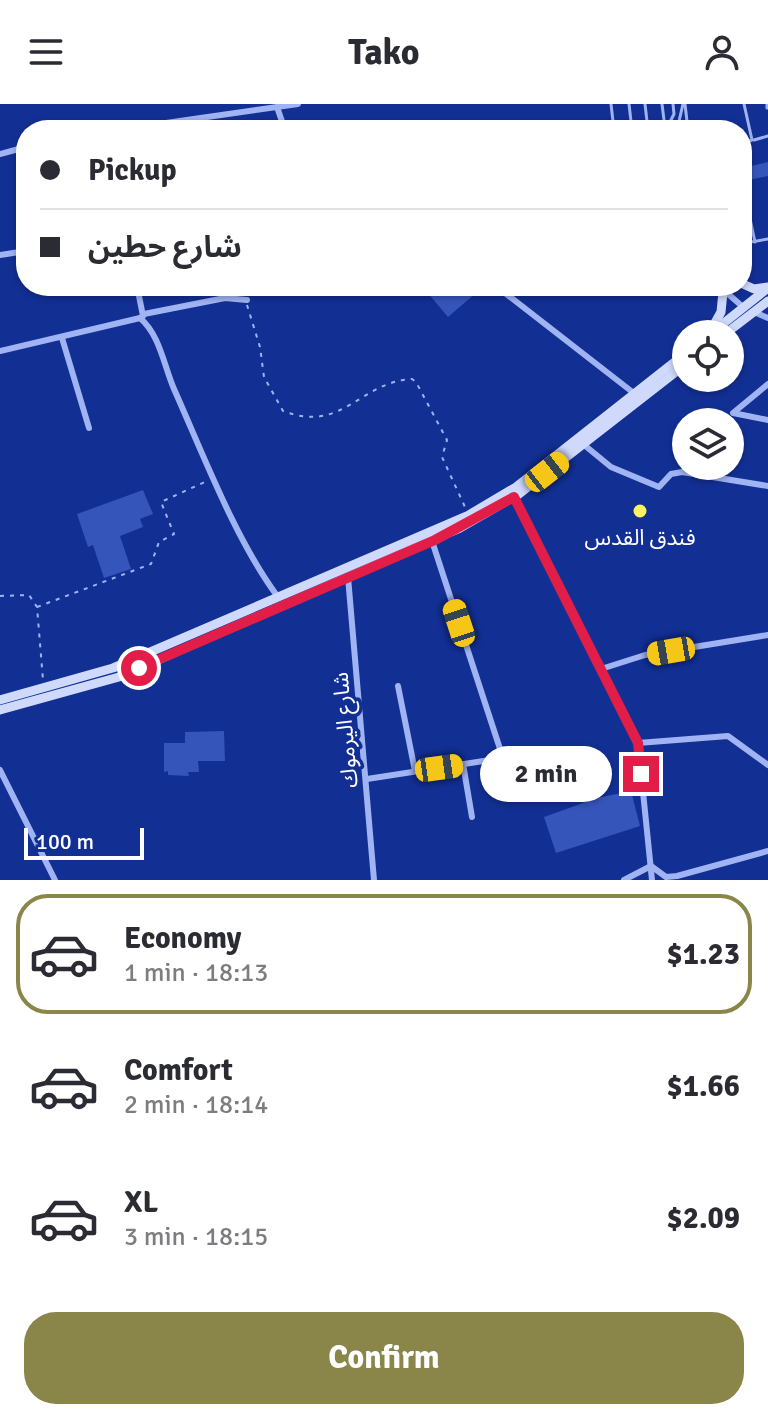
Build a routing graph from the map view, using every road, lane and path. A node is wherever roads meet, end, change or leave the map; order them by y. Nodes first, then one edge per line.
1 (221, 104) edge
2 (298, 104) edge
3 (277, 107) junction
4 (223, 113) junction
5 (179, 120) edge
6 (282, 120) edge
7 (768, 136) edge
8 (752, 140) edge
9 (752, 228) edge
10 (768, 239) edge
11 (752, 242) edge
12 (755, 242) junction
13 (768, 288) edge
14 (139, 296) edge
15 (509, 296) edge
16 (721, 296) edge
17 (732, 296) edge
18 (746, 296) edge
19 (247, 300) joint
20 (768, 301) edge
21 (749, 307) junction
22 (142, 316) junction
23 (768, 318) edge
24 (717, 320) edge
25 (730, 320) edge
26 (737, 320) edge
27 (62, 338) junction
28 (0, 351) edge
29 (672, 364) edge
30 (672, 375) edge
31 (768, 384) edge
32 (635, 394) junction
33 (768, 420) edge
34 (89, 428) dead end
35 (583, 444) junction
36 (215, 478) junction
37 (768, 486) edge
38 (514, 497) junction
39 (469, 515) junction
40 (432, 541) junction
41 (348, 577) junction
42 (0, 596) edge
43 (279, 598) junction
44 (37, 607) junction
45 (768, 635) edge
46 (601, 669) junction
47 (398, 686) dead end
48 (44, 689) junction
49 (0, 700) edge
50 (0, 710) edge
51 (638, 743) junction
52 (767, 762) edge
53 (463, 764) junction
54 (0, 770) edge
55 (415, 771) junction
56 (367, 779) junction
57 (472, 817) dead end
58 (768, 851) edge
59 (651, 866) junction
60 (55, 880) edge
61 (374, 880) edge
62 (624, 880) edge
63 (652, 880) edge

1 - 4 street
2 - 3 street
3 - 4 street
3 - 6 street
4 - 5 street
7 - 8 lane
9 - 12 lane
10 - 12 lane
11 - 12 lane
13 - 21 main road
14 - 22 street
15 - 32 street
16 - 24 main road
17 - 21 street
18 - 21 street
19 - 22 street
19 - 39 path
20 - 21 main road
21 - 23 street
21 - 25 main road
21 - 26 main road
22 - 27 street
22 - 36 street
27 - 28 street
27 - 34 street
29 - 32 main road
30 - 35 main road
31 - 33 street
32 - 39 main road
35 - 37 street
35 - 38 main road
36 - 43 street
36 - 44 path
38 - 40 main road
38 - 46 street
39 - 43 main road
40 - 41 main road
40 - 53 street
41 - 50 main road
41 - 56 street, شارع اليرموك
42 - 44 path
43 - 48 main road
44 - 48 path
45 - 46 street
46 - 51 street
47 - 55 street
48 - 49 main road
51 - 52 street
51 - 59 street
53 - 55 street
53 - 57 street
54 - 60 street
55 - 56 street
56 - 61 street, شارع اليرموك
58 - 59 street
59 - 62 street
59 - 63 street

